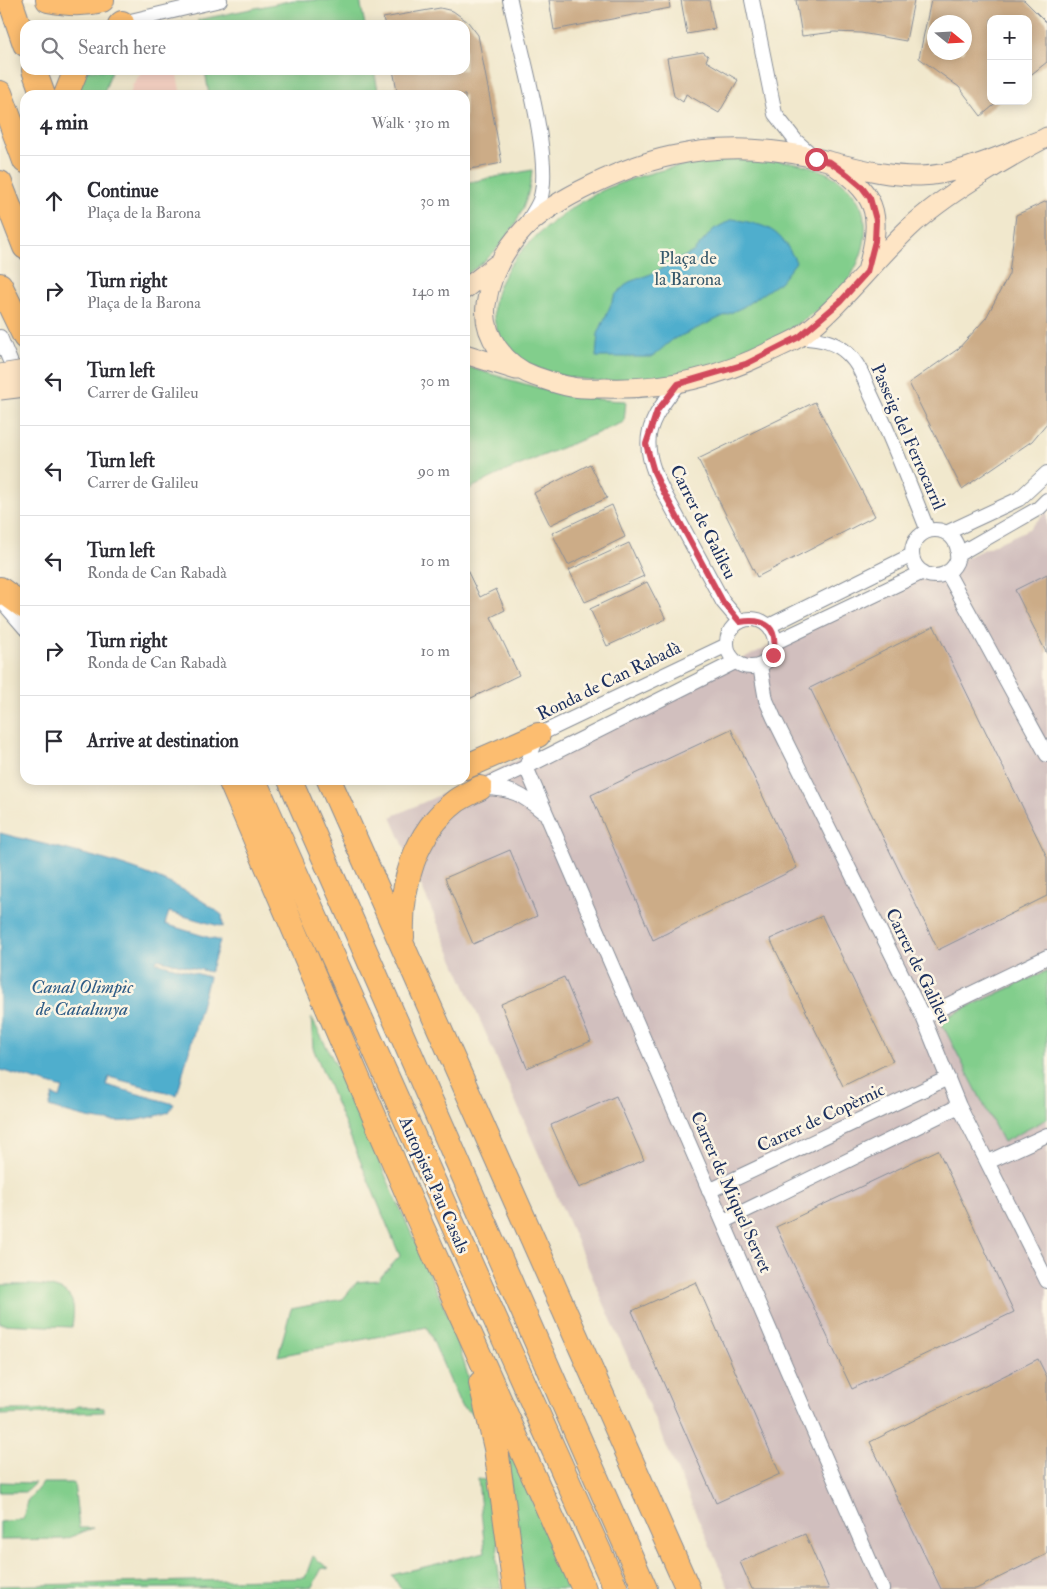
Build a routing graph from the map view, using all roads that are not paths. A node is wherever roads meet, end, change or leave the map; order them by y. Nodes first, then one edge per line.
1 (10, 0) edge
2 (48, 0) edge
3 (102, 0) edge
4 (220, 0) edge
5 (501, 0) edge
6 (510, 0) edge
7 (752, 0) edge
8 (138, 20) edge
9 (514, 22) junction
10 (20, 29) edge
11 (36, 75) edge
12 (74, 75) edge
13 (41, 90) edge
14 (68, 90) edge
15 (0, 93) edge
16 (1044, 139) edge
17 (20, 147) edge
18 (823, 160) junction
19 (0, 183) edge
20 (525, 228) junction
21 (20, 234) edge
22 (500, 261) junction
23 (0, 269) edge
24 (867, 272) junction
25 (0, 285) edge
26 (470, 285) edge
27 (20, 324) edge
28 (20, 326) edge
29 (0, 337) edge
30 (799, 337) junction
31 (470, 356) edge
32 (518, 370) junction
33 (20, 371) edge
34 (0, 374) edge
35 (20, 383) edge
36 (678, 384) junction
37 (20, 388) edge
38 (0, 390) edge
39 (1047, 473) edge
40 (1047, 500) edge
41 (928, 531) junction
42 (946, 532) junction
43 (912, 555) junction
44 (957, 555) junction
45 (923, 572) junction
46 (947, 572) junction
47 (0, 589) edge
48 (0, 599) edge
49 (20, 603) edge
50 (20, 622) edge
51 (740, 622) junction
52 (769, 626) junction
53 (776, 642) junction
54 (727, 645) junction
55 (735, 662) junction
56 (760, 666) junction
57 (538, 735) junction
58 (1047, 755) edge
59 (470, 766) edge
60 (526, 767) junction
61 (219, 785) edge
62 (232, 785) edge
63 (256, 785) edge
64 (292, 785) edge
65 (331, 785) edge
66 (480, 788) junction
67 (544, 812) junction
68 (269, 874) junction
69 (403, 946) junction
70 (1047, 957) edge
71 (923, 1017) junction
72 (948, 1078) junction
73 (959, 1106) junction
74 (1047, 1135) edge
75 (988, 1162) junction
76 (709, 1191) junction
77 (724, 1221) junction
78 (1047, 1280) edge
79 (471, 1335) junction
80 (515, 1589) edge
81 (584, 1589) edge
82 (614, 1589) edge
83 (645, 1589) edge
84 (688, 1589) edge
85 (882, 1589) edge

1 - 10 highway
2 - 3 highway
4 - 8 street
5 - 9 street
6 - 9 street
7 - 18 street
9 - 20 street
11 - 13 highway
12 - 14 highway
15 - 17 highway
16 - 18 street
16 - 24 street
18 - 20 street
18 - 24 street
19 - 21 highway
20 - 22 street
22 - 26 street
22 - 32 street
23 - 27 highway
24 - 30 street
25 - 28 highway
29 - 35 street
30 - 36 street
30 - 41 street, Passeig del Ferrocarril
31 - 32 street
32 - 36 street
33 - 34 street, bridge
36 - 51 street, Carrer de Galileu
37 - 38 street, bridge
39 - 42 street
40 - 44 street
41 - 42 street
41 - 43 street
42 - 44 street
43 - 45 street
43 - 52 street
44 - 46 street
45 - 46 street
45 - 53 street
46 - 58 street
47 - 49 highway
48 - 50 street
51 - 52 street
51 - 54 street
52 - 53 street
53 - 56 street
54 - 55 street
54 - 57 street, Ronda de Can Rabadà
55 - 56 street
55 - 60 street
56 - 71 street, Carrer de Galileu
57 - 59 highway
57 - 60 street, Ronda de Can Rabadà
60 - 66 street
60 - 67 street, Carrer de Miquel Servet
61 - 68 highway
62 - 68 highway
63 - 82 highway, Autopista Pau Casals
64 - 83 highway, Autopista Pau Casals
65 - 69 highway
66 - 67 street, Carrer de Miquel Servet
66 - 69 highway
67 - 76 street, Carrer de Miquel Servet
68 - 79 highway
69 - 84 highway
70 - 71 street
71 - 72 street, Carrer de Galileu
72 - 73 street, Carrer de Galileu
72 - 76 street, Carrer de Copèrnic
73 - 75 street, Carrer de Galileu
73 - 77 street
74 - 75 street
75 - 78 street, Carrer de Galileu
76 - 77 street, Carrer de Miquel Servet
77 - 85 street, Carrer de Miquel Servet
79 - 80 highway
79 - 81 highway

